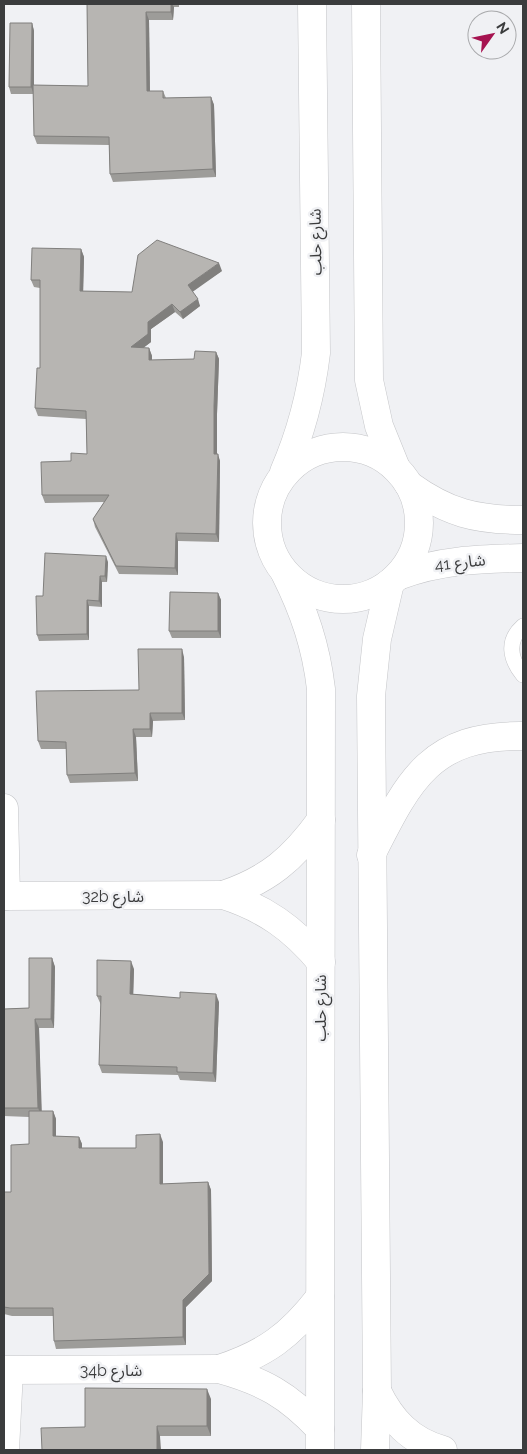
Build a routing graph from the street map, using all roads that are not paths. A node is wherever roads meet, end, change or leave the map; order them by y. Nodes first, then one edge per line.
1 (312, 4) edge
2 (366, 4) edge
3 (283, 474) junction
4 (403, 477) junction
5 (523, 520) edge
6 (523, 558) edge
7 (285, 573) junction
8 (394, 580) junction
9 (523, 626) edge
10 (523, 675) edge
11 (523, 736) edge
12 (4, 808) edge
13 (321, 820) junction
14 (371, 854) junction
15 (223, 895) junction
16 (5, 896) edge
17 (320, 962) junction
18 (320, 1297) junction
19 (218, 1370) junction
20 (6, 1371) edge
21 (377, 1390) junction
22 (320, 1439) edge
23 (4, 1450) edge
24 (375, 1450) edge
25 (443, 1450) edge

1 - 3 street, شارع حلب
2 - 4 street
3 - 4 street
3 - 7 street
4 - 5 street
4 - 8 street
6 - 8 street, شارع 41
7 - 8 street
7 - 13 street, شارع حلب
8 - 14 street
9 - 10 lane
11 - 14 street
12 - 16 street
13 - 15 street, 32b شارع
13 - 17 street, شارع حلب
14 - 21 street
15 - 16 street, 32b شارع
15 - 17 street, 32b شارع
17 - 18 street, شارع حلب
18 - 19 street, 34b شارع
18 - 22 street, شارع حلب
19 - 20 street, 34b شارع
19 - 22 street, 34b شارع
20 - 23 street
21 - 24 street
21 - 25 street

